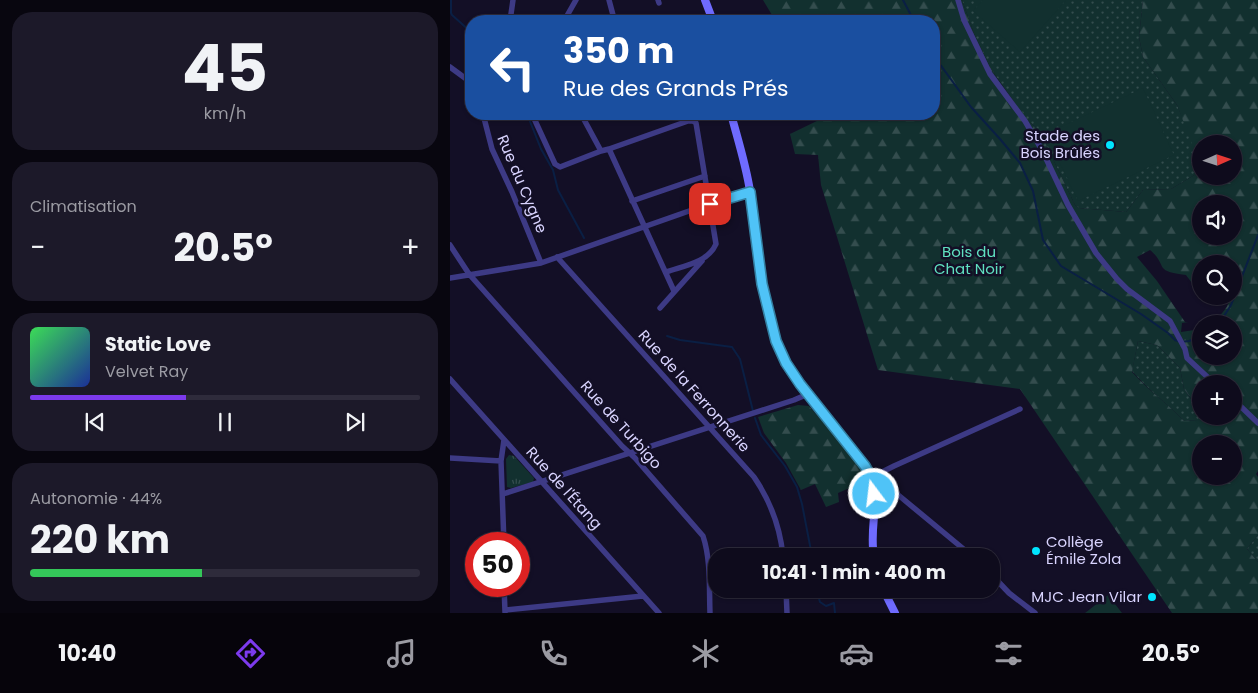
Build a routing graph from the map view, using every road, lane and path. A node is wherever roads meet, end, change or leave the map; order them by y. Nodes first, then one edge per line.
1 (513, 0) edge
2 (576, 0) edge
3 (609, 0) edge
4 (705, 0) edge
5 (958, 0) edge
6 (511, 15) edge
7 (567, 15) edge
8 (613, 15) dead end
9 (711, 15) edge
10 (450, 67) edge
11 (465, 78) edge
12 (485, 120) edge
13 (535, 120) edge
14 (584, 120) edge
15 (733, 120) edge
16 (609, 149) junction
17 (601, 151) junction
18 (705, 176) junction
19 (750, 192) junction
20 (632, 201) junction
21 (710, 204) junction
22 (645, 227) junction
23 (450, 245) edge
24 (557, 257) junction
25 (703, 259) junction
26 (542, 263) junction
27 (666, 272) junction
28 (469, 274) junction
29 (450, 278) edge
30 (674, 291) junction
31 (660, 308) dead end
32 (1205, 375) edge
33 (450, 379) edge
34 (808, 394) junction
35 (1242, 408) edge
36 (1020, 410) dead end
37 (1258, 423) edge
38 (710, 427) junction
39 (504, 440) junction
40 (630, 454) junction
41 (450, 458) edge
42 (501, 460) junction
43 (873, 479) junction
44 (541, 481) junction
45 (503, 494) junction
46 (504, 532) edge
47 (783, 548) edge
48 (873, 548) edge
49 (962, 548) edge
50 (1000, 584) edge
51 (643, 596) junction
52 (504, 597) edge
53 (786, 598) edge
54 (888, 598) edge
55 (505, 612) edge
56 (659, 613) edge
57 (710, 613) edge
58 (787, 613) edge
59 (895, 613) edge
60 (1035, 613) edge

1 - 6 street
2 - 7 street
3 - 8 street
4 - 9 main road
5 - 32 street
10 - 11 street
12 - 26 street, Rue du Cygne
13 - 17 street
14 - 17 street
15 - 19 main road
16 - 17 street
16 - 18 street
16 - 20 street
18 - 20 street
18 - 21 street
19 - 21 street
19 - 34 main road
20 - 22 street
21 - 22 street
21 - 25 street
22 - 24 street
22 - 27 street
23 - 28 street, Rue de Turbigo
24 - 26 street
24 - 38 street, Rue de la Ferronnerie
25 - 27 street
25 - 30 street
26 - 28 street
27 - 30 street
28 - 29 street
28 - 40 street, Rue de Turbigo
30 - 31 street
33 - 39 street, Rue de l'Étang
34 - 38 street
34 - 43 main road
35 - 37 street
36 - 43 street
38 - 40 street
38 - 47 street, Rue de la Ferronnerie
39 - 42 street
39 - 44 street, Rue de l'Étang
40 - 44 street
40 - 57 street, Rue de Turbigo
41 - 42 street
42 - 45 street
43 - 48 main road
43 - 49 street
44 - 45 street
44 - 51 street, Rue de l'Étang
45 - 46 street
50 - 60 street
51 - 55 street
51 - 56 street, Rue de l'Étang
52 - 55 street
53 - 58 street
54 - 59 main road

